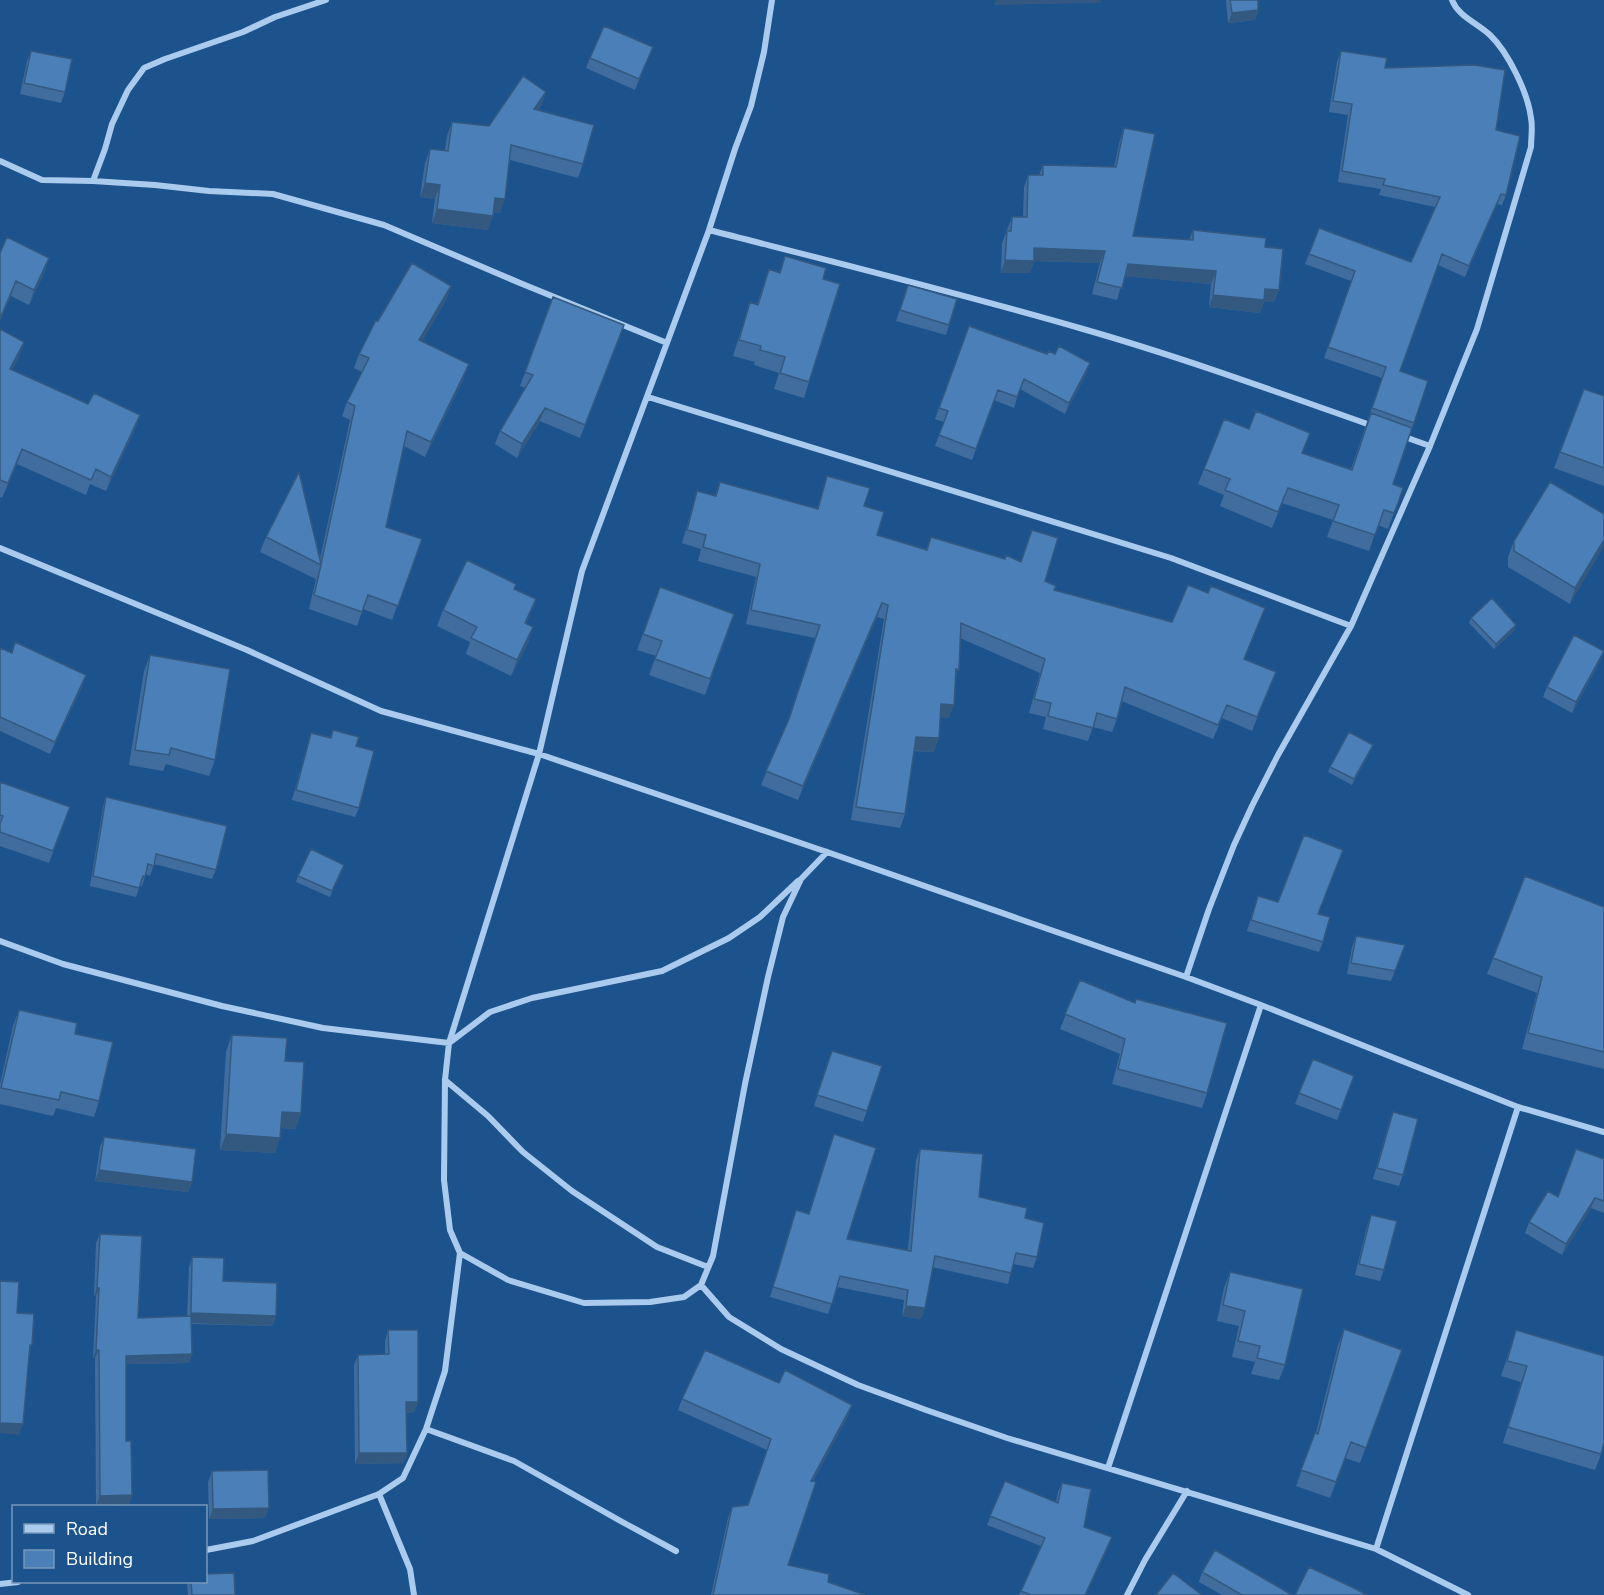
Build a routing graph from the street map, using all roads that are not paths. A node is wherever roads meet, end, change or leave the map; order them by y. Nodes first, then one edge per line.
1 (326, 0) edge
2 (772, 0) edge
3 (1452, 0) edge
4 (0, 161) edge
5 (93, 181) junction
6 (709, 230) junction
7 (667, 343) junction
8 (648, 397) junction
9 (1385, 430) edge
10 (1396, 434) edge
11 (1430, 446) junction
12 (0, 548) edge
13 (1351, 626) junction
14 (539, 754) junction
15 (827, 852) junction
16 (801, 879) junction
17 (0, 941) edge
18 (1186, 977) junction
19 (1261, 1005) junction
20 (449, 1043) junction
21 (445, 1080) junction
22 (1518, 1107) junction
23 (1604, 1132) edge
24 (460, 1253) junction
25 (708, 1267) junction
26 (701, 1285) junction
27 (426, 1429) junction
28 (1108, 1468) junction
29 (1187, 1491) junction
30 (379, 1494) junction
31 (207, 1550) edge
32 (1376, 1550) junction
33 (676, 1551) dead end
34 (414, 1595) edge
35 (1127, 1595) edge
36 (1468, 1595) edge

1 - 5 street
2 - 6 street
3 - 11 street
4 - 5 street
5 - 7 street
6 - 7 street
6 - 9 street
7 - 8 street
8 - 13 street
8 - 14 street
10 - 11 street
11 - 13 street
12 - 14 street
13 - 18 street
14 - 15 street
14 - 20 street
15 - 16 street
15 - 18 street
16 - 20 street
16 - 25 street
17 - 20 street
18 - 19 street
19 - 22 street
19 - 28 street
20 - 21 street
21 - 24 street
21 - 25 street
22 - 23 street
22 - 32 street
24 - 26 street
24 - 27 street
25 - 26 street
26 - 28 street
27 - 30 street
27 - 33 street
28 - 29 street
29 - 32 street
29 - 35 street
30 - 31 street
30 - 34 street
32 - 36 street

